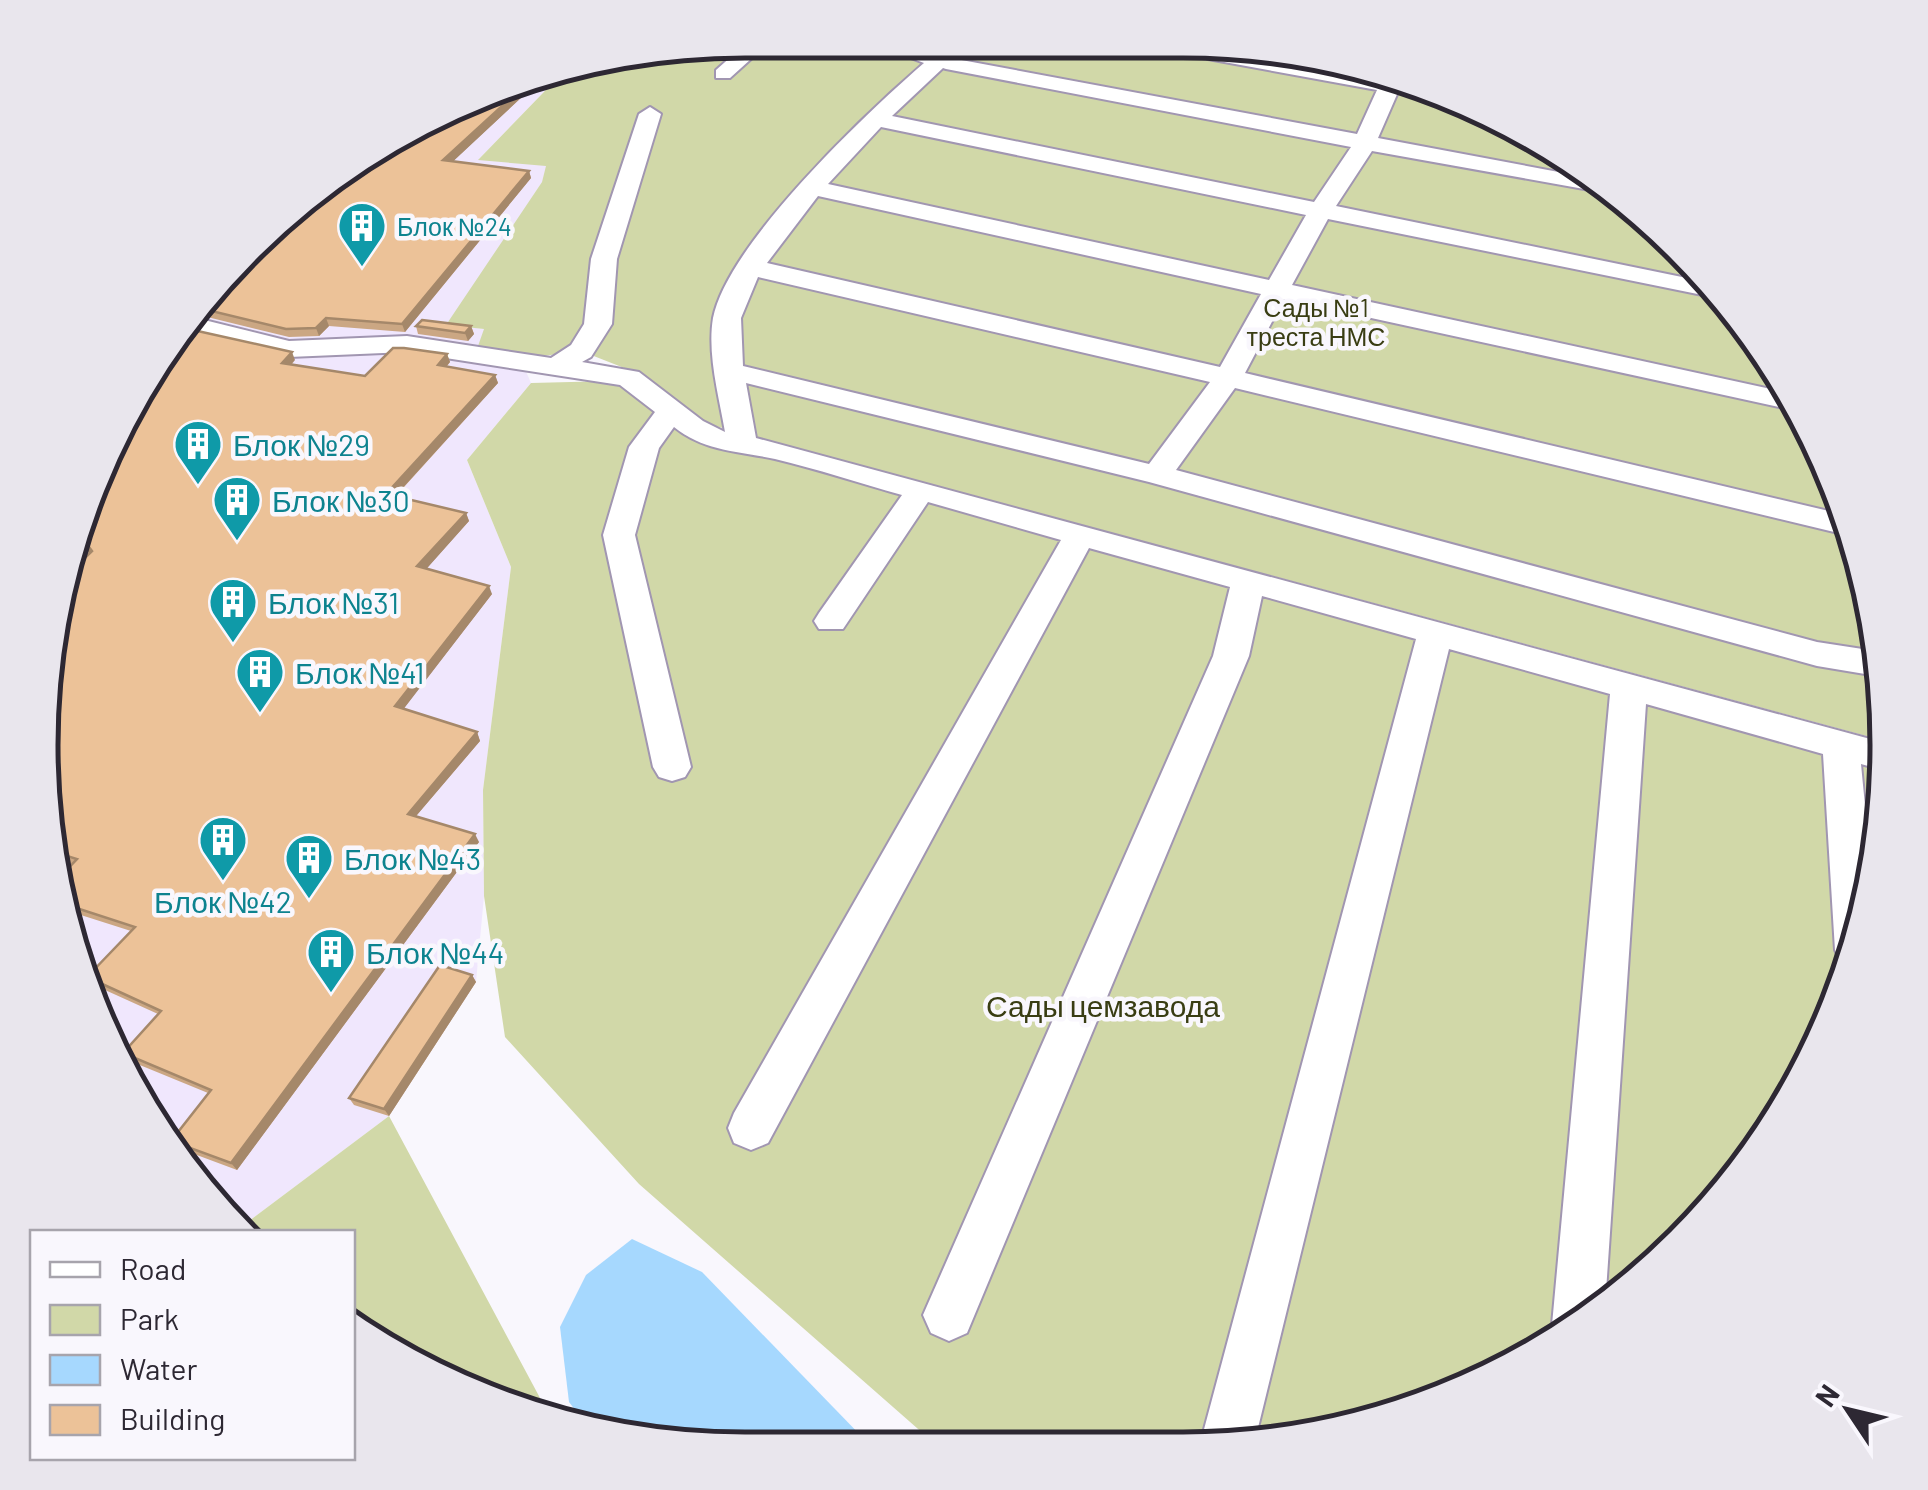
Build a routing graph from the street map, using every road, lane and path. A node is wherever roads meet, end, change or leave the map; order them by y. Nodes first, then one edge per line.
1 (741, 58) edge
2 (938, 58) edge
3 (940, 58) edge
4 (723, 74) dead end
5 (1389, 90) edge
6 (650, 114) dead end
7 (878, 120) junction
8 (1364, 142) junction
9 (1579, 183) edge
10 (812, 188) junction
11 (1320, 211) junction
12 (749, 267) junction
13 (1696, 288) edge
14 (1275, 290) junction
15 (199, 327) edge
16 (558, 365) junction
17 (730, 371) junction
18 (1228, 377) junction
19 (1777, 399) edge
20 (671, 411) junction
21 (743, 447) junction
22 (1157, 475) junction
23 (921, 490) junction
24 (1834, 523) edge
25 (1080, 535) junction
26 (1248, 582) junction
27 (831, 620) dead end
28 (1435, 633) junction
29 (1866, 662) edge
30 (1629, 687) junction
31 (1841, 746) junction
32 (1870, 753) edge
33 (672, 767) dead end
34 (1852, 900) edge
35 (751, 1128) dead end
36 (1580, 1306) edge
37 (949, 1314) dead end
38 (1230, 1431) edge

1 - 4 lane
2 - 7 lane
3 - 8 lane
5 - 8 lane
6 - 16 lane
7 - 10 lane
7 - 11 lane
8 - 9 lane
8 - 11 lane
10 - 12 lane
10 - 14 lane
11 - 13 lane
11 - 14 lane
12 - 17 lane
12 - 18 lane
14 - 18 lane
14 - 19 lane
15 - 16 lane
16 - 20 lane
17 - 21 lane
17 - 22 lane
18 - 22 lane
18 - 24 lane
20 - 21 lane
20 - 33 lane
21 - 23 lane
22 - 29 lane
23 - 25 lane
23 - 27 lane
25 - 26 lane
25 - 35 lane
26 - 28 lane
26 - 37 lane
28 - 30 lane
28 - 38 lane
30 - 31 lane
30 - 36 lane
31 - 32 lane
31 - 34 lane

